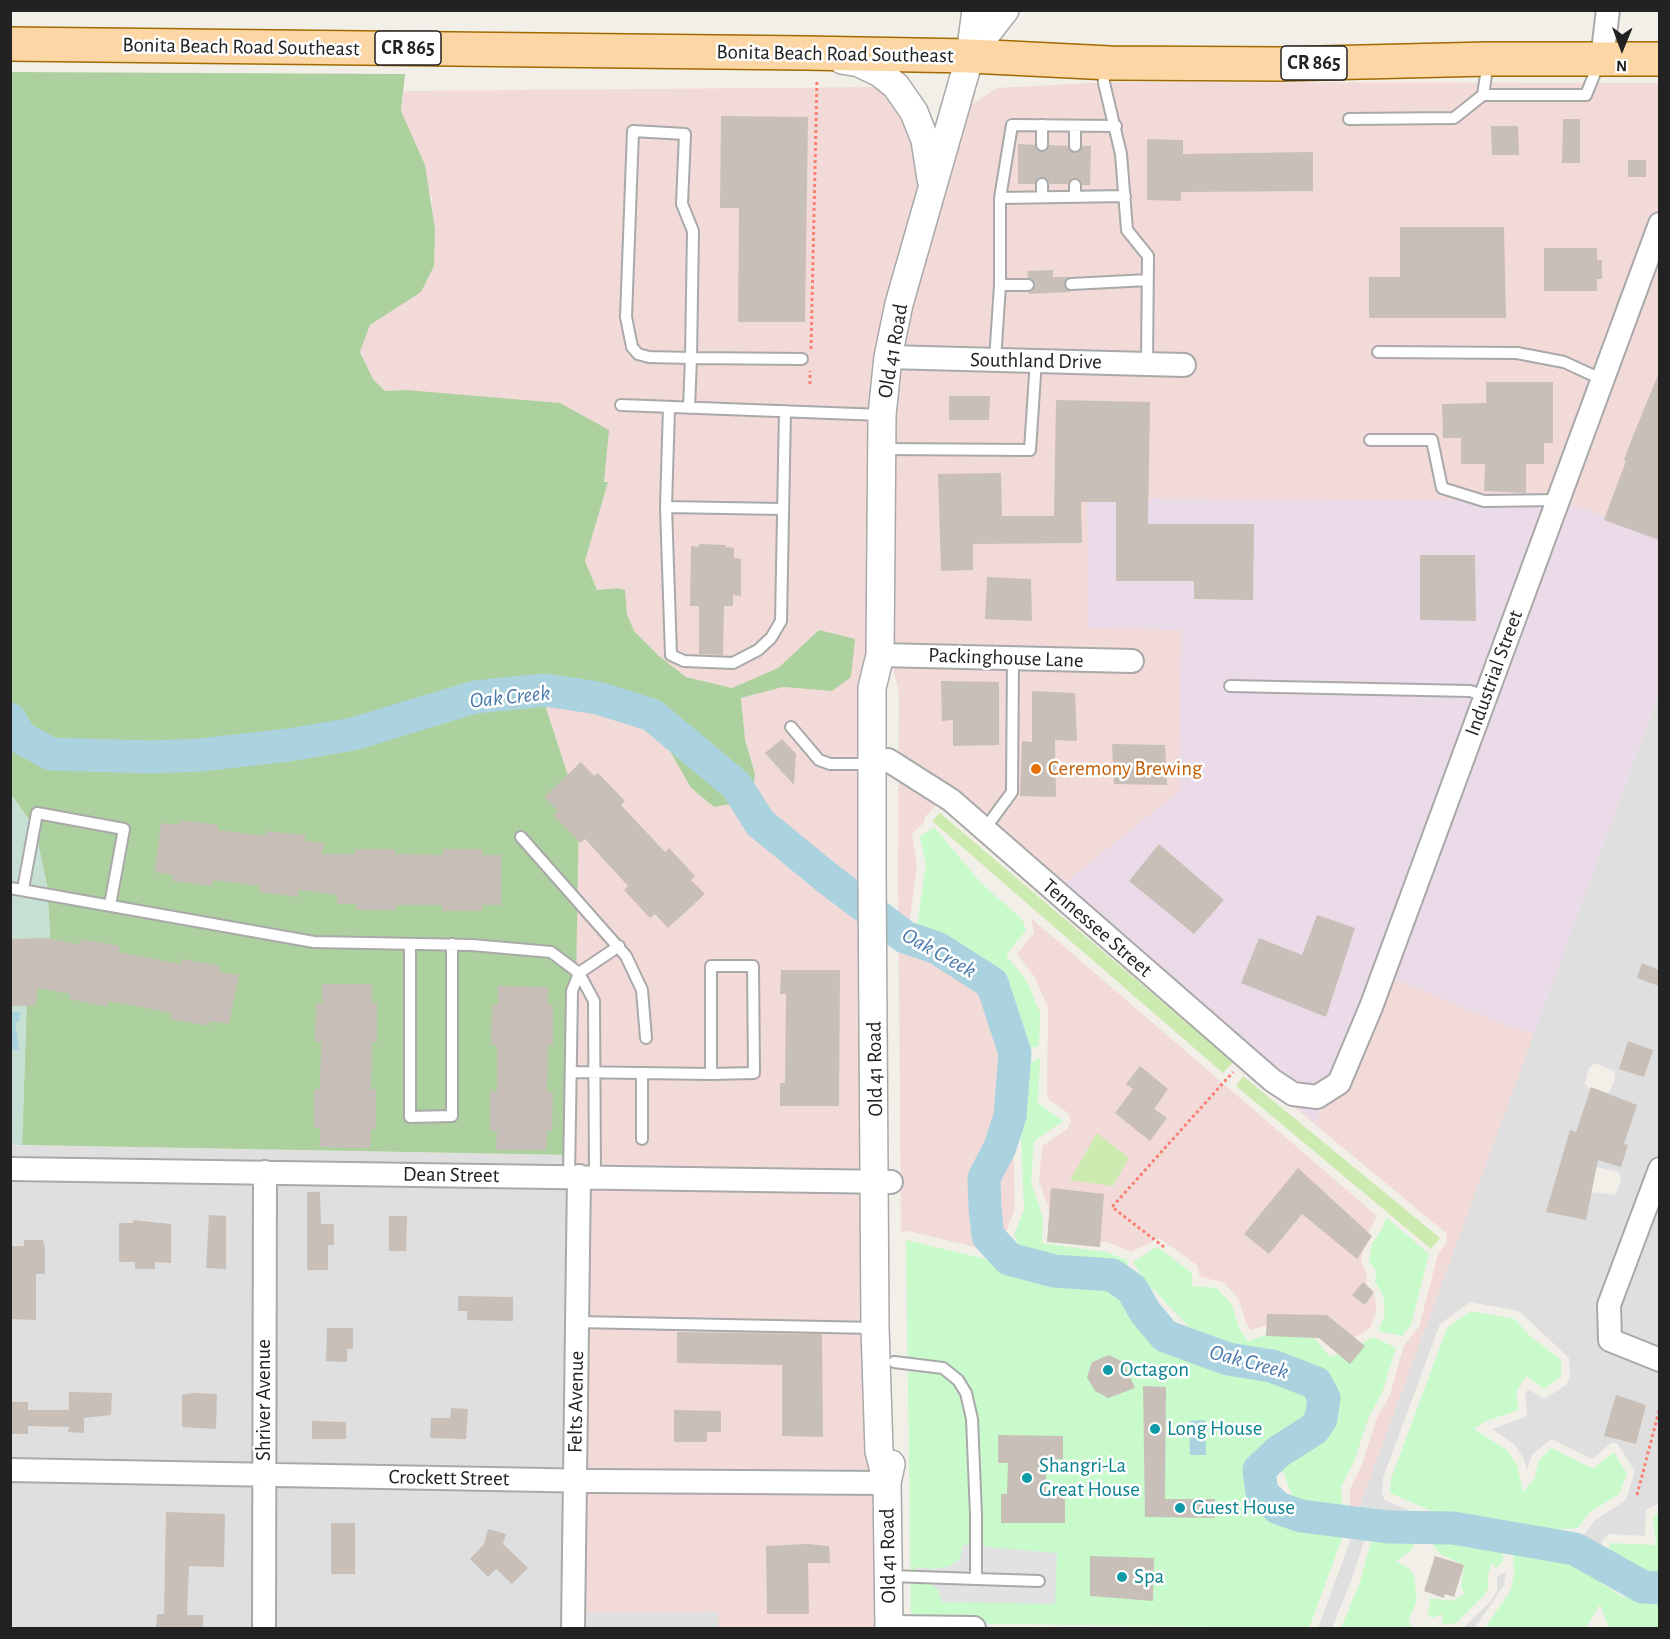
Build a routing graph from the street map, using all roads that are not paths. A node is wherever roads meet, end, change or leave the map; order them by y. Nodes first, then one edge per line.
1 (976, 10) edge
2 (1005, 10) edge
3 (1608, 10) edge
4 (10, 44) edge
5 (970, 56) junction
6 (1488, 58) junction
7 (1602, 59) junction
8 (1659, 59) edge
9 (1102, 63) junction
10 (811, 66) junction
11 (1483, 95) junction
12 (1349, 119) dead end
13 (1042, 125) junction
14 (1075, 126) junction
15 (1116, 126) junction
16 (1042, 145) dead end
17 (1075, 146) dead end
18 (1042, 184) dead end
19 (1075, 184) dead end
20 (932, 189) junction
21 (1125, 196) junction
22 (1042, 197) junction
23 (1075, 197) junction
24 (1000, 198) junction
25 (1659, 224) edge
26 (1148, 280) junction
27 (1071, 284) dead end
28 (1000, 285) junction
29 (1028, 285) dead end
30 (1378, 352) dead end
31 (888, 357) junction
32 (691, 358) junction
33 (802, 359) dead end
34 (995, 360) junction
35 (1036, 360) junction
36 (1147, 364) junction
37 (1184, 365) dead end
38 (1601, 379) junction
39 (621, 405) dead end
40 (669, 407) junction
41 (689, 408) junction
42 (785, 411) junction
43 (882, 415) junction
44 (1370, 440) dead end
45 (881, 449) junction
46 (1558, 500) junction
47 (666, 507) junction
48 (782, 509) junction
49 (879, 655) junction
50 (1013, 656) junction
51 (1132, 661) dead end
52 (1230, 686) dead end
53 (1486, 696) junction
54 (791, 727) dead end
55 (880, 762) junction
56 (984, 830) junction
57 (522, 837) dead end
58 (10, 888) edge
59 (23, 889) junction
60 (110, 905) junction
61 (410, 944) junction
62 (452, 945) junction
63 (619, 946) junction
64 (579, 973) junction
65 (646, 1038) dead end
66 (571, 1072) junction
67 (594, 1073) junction
68 (642, 1073) junction
69 (711, 1074) junction
70 (1304, 1095) joint
71 (642, 1139) dead end
72 (10, 1169) edge
73 (1659, 1169) edge
74 (265, 1172) junction
75 (581, 1176) junction
76 (883, 1182) junction
77 (577, 1322) junction
78 (875, 1328) junction
79 (1659, 1360) edge
80 (894, 1362) junction
81 (10, 1470) edge
82 (264, 1474) junction
83 (575, 1480) junction
84 (887, 1483) junction
85 (888, 1576) junction
86 (976, 1579) junction
87 (1039, 1581) dead end
88 (889, 1628) edge
89 (264, 1629) edge
90 (573, 1629) edge
91 (974, 1629) edge

1 - 5 street, Old 41 Road
2 - 5 street, Old 41 Road
3 - 7 street
4 - 10 main road, Bonita Beach Road Southeast / CR 865
5 - 9 main road, Bonita Beach Road Southeast / CR 865
5 - 10 main road, Bonita Beach Road Southeast / CR 865
5 - 20 street, Old 41 Road
6 - 7 main road, Bonita Beach Road Southeast / CR 865
6 - 9 main road, Bonita Beach Road Southeast / CR 865
6 - 11 lane
7 - 8 main road, Bonita Beach Road Southeast / CR 865
7 - 11 lane
9 - 15 lane
10 - 20 street
11 - 12 lane
13 - 14 lane
13 - 16 lane
13 - 24 lane
14 - 15 lane
14 - 17 lane
15 - 21 lane
18 - 22 lane
19 - 23 lane
20 - 31 street, Old 41 Road
21 - 23 lane
21 - 26 lane
22 - 23 lane
22 - 24 lane
24 - 28 lane
25 - 38 street, Industrial Street
26 - 27 lane
26 - 36 lane
28 - 29 lane
28 - 34 lane
30 - 38 lane
31 - 34 street, Southland Drive
31 - 43 street, Old 41 Road
32 - 32 lane
32 - 33 lane
32 - 41 lane
34 - 35 street, Southland Drive
35 - 36 street, Southland Drive
35 - 45 lane
36 - 37 street, Southland Drive
38 - 46 street, Industrial Street
39 - 40 lane
40 - 41 lane
40 - 47 lane
41 - 42 lane
42 - 43 lane
42 - 48 lane
43 - 45 street, Old 41 Road
44 - 46 lane
45 - 49 street, Old 41 Road
46 - 53 street, Industrial Street
47 - 48 lane
47 - 48 lane
49 - 50 street, Packinghouse Lane
49 - 55 street, Old 41 Road
50 - 51 street, Packinghouse Lane
50 - 56 lane
52 - 53 lane
53 - 70 street, Industrial Street
54 - 55 lane
55 - 56 street, Tennessee Street
55 - 76 street, Old 41 Road
56 - 70 street, Tennessee Street
57 - 63 lane
58 - 59 lane
59 - 60 lane
59 - 60 lane
60 - 61 lane
61 - 62 lane
61 - 62 lane
62 - 64 lane
63 - 64 lane
63 - 65 lane
64 - 66 lane
64 - 67 lane
66 - 67 lane
66 - 75 lane
67 - 68 lane
67 - 75 lane
68 - 69 lane
68 - 71 lane
69 - 69 lane
72 - 74 street, Dean Street
73 - 79 street
74 - 75 street, Dean Street
74 - 82 street, Shriver Avenue
75 - 76 street, Dean Street
75 - 77 street, Felts Avenue
76 - 78 street, Old 41 Road
76 - 80 street, Old 41 Road
77 - 78 lane
77 - 83 street, Felts Avenue
78 - 84 street, Old 41 Road
80 - 84 street, Old 41 Road
80 - 86 lane
81 - 82 street, Crockett Street
82 - 83 street, Crockett Street
82 - 89 street, Shriver Avenue
83 - 84 street, Crockett Street
83 - 90 street, Felts Avenue
84 - 85 street, Old 41 Road
85 - 86 lane
85 - 88 street, Old 41 Road
86 - 87 lane
88 - 91 street

